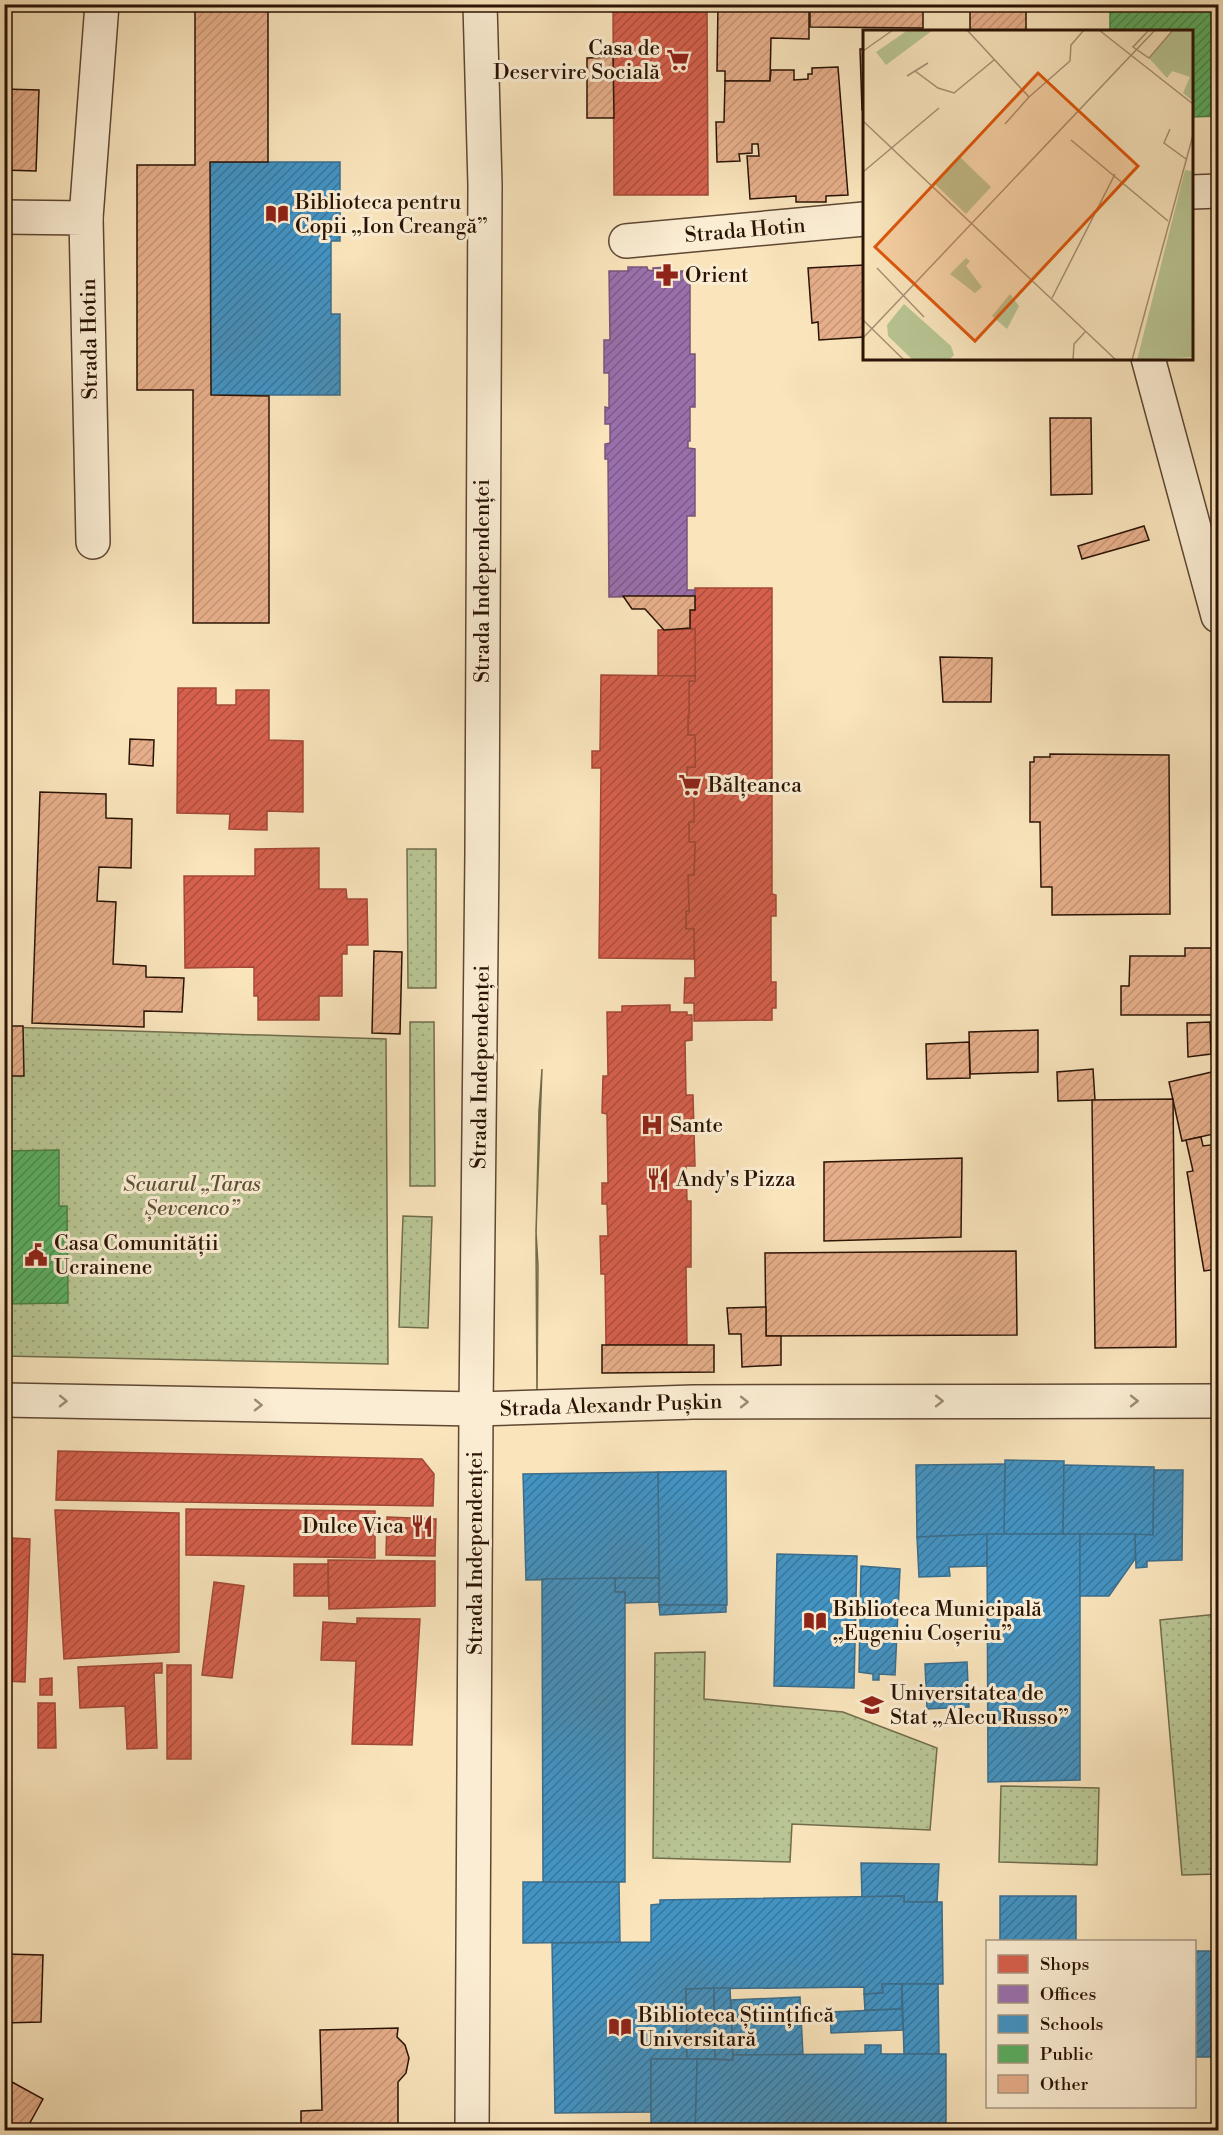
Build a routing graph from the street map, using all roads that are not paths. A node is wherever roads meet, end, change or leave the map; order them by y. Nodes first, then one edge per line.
1 (102, 4) edge
2 (480, 4) edge
3 (1218, 191) edge
4 (1193, 192) edge
5 (4, 217) edge
6 (86, 218) junction
7 (863, 219) edge
8 (627, 241) dead end
9 (1149, 360) edge
10 (93, 542) dead end
11 (1218, 616) edge
12 (4, 1400) edge
13 (1218, 1401) edge
14 (476, 1409) junction
15 (472, 2130) edge

1 - 6 street, Strada Hotin
2 - 14 street, Strada Independenței
3 - 4 street
5 - 6 street
6 - 10 street, Strada Hotin
7 - 8 street, Strada Hotin
9 - 11 street
12 -> 14 street, Strada Alexandr Pușkin
14 -> 13 street, Strada Alexandr Pușkin
14 - 15 street, Strada Independenței

